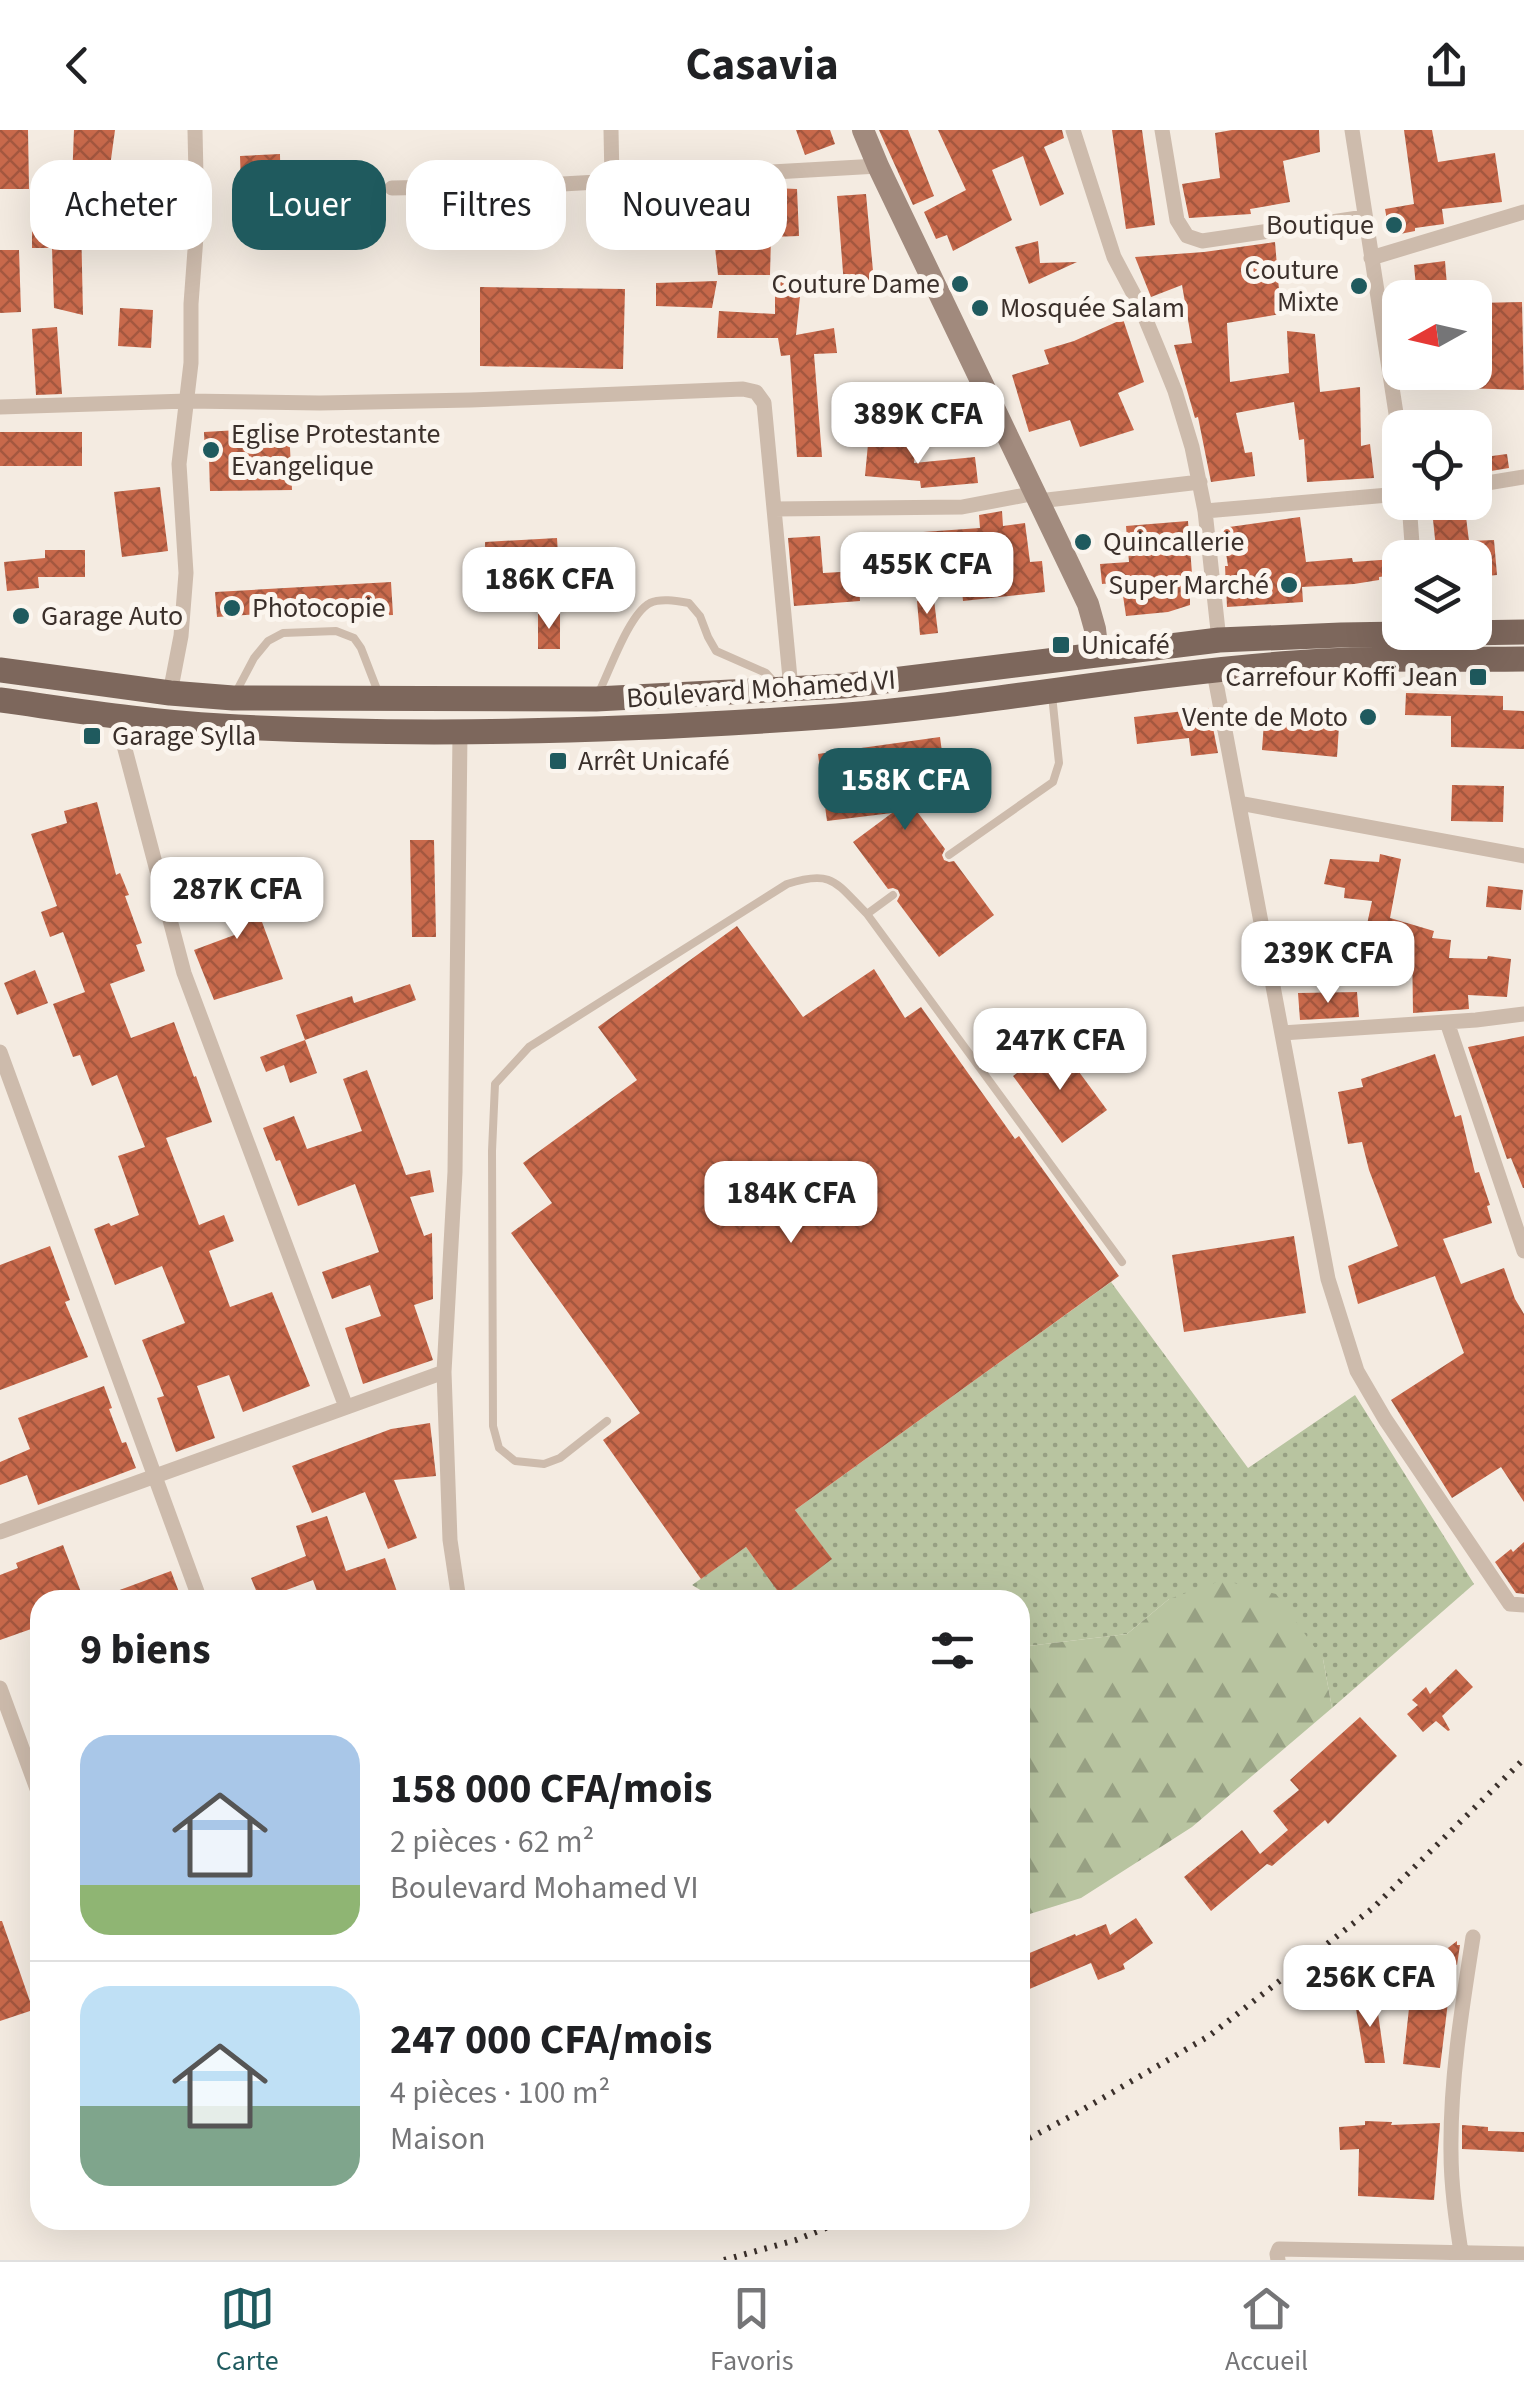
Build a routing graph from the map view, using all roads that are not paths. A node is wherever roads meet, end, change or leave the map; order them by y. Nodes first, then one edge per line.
1 (195, 130) edge
2 (611, 130) edge
3 (863, 130) edge
4 (1073, 130) edge
5 (1162, 130) edge
6 (1352, 130) edge
7 (612, 160) edge
8 (878, 166) junction
9 (787, 171) edge
10 (586, 182) edge
11 (392, 188) dead end
12 (1524, 212) edge
13 (1365, 217) junction
14 (1371, 258) junction
15 (186, 400) junction
16 (0, 407) edge
17 (1395, 410) edge
18 (1524, 477) edge
19 (1200, 482) junction
20 (1492, 482) edge
21 (1382, 496) edge
22 (1038, 497) junction
23 (774, 509) junction
24 (1205, 511) junction
25 (1492, 632) edge
26 (1524, 632) edge
27 (1382, 634) edge
28 (1219, 640) junction
29 (1098, 654) junction
30 (1524, 660) edge
31 (0, 670) edge
32 (1214, 672) junction
33 (1100, 684) junction
34 (786, 689) junction
35 (1052, 690) junction
36 (170, 693) junction
37 (233, 698) junction
38 (314, 699) junction
39 (596, 699) junction
40 (0, 700) edge
41 (380, 700) junction
42 (116, 715) junction
43 (314, 730) junction
44 (460, 732) junction
45 (1239, 802) junction
46 (950, 855) dead end
47 (1524, 856) edge
48 (892, 896) dead end
49 (867, 914) junction
50 (1524, 1014) edge
51 (1447, 1022) junction
52 (1282, 1033) junction
53 (0, 1052) edge
54 (1524, 1251) edge
55 (1122, 1262) dead end
56 (444, 1372) junction
57 (346, 1407) junction
58 (606, 1421) dead end
59 (154, 1476) junction
60 (0, 1532) edge
61 (196, 1590) edge
62 (458, 1590) edge
63 (1524, 1605) edge
64 (0, 1688) edge
65 (30, 1770) edge
66 (1473, 1937) dead end
67 (1461, 2252) junction
68 (1524, 2254) edge
69 (1278, 2260) edge

1 - 15 street
2 - 7 street
3 - 8 street
4 - 19 street
5 - 13 street
6 - 13 street
8 - 9 street
8 - 22 street
10 - 11 street
12 - 14 street
13 - 14 street
14 - 17 street
15 - 16 street
15 - 23 street
15 - 36 street
18 - 20 street
19 - 22 street
19 - 24 street
21 - 24 street
22 - 23 street
22 - 29 street
23 - 34 street
24 - 28 street
25 - 26 main road, Boulevard Mohamed VI
27 - 28 main road, Boulevard Mohamed VI
28 - 29 main road, Boulevard Mohamed VI
29 - 33 main road
29 - 34 main road, Boulevard Mohamed VI
30 - 32 main road, Boulevard Mohamed VI
31 - 36 main road, Boulevard Mohamed VI
32 - 33 main road, Boulevard Mohamed VI
32 - 45 street
33 - 35 main road, Boulevard Mohamed VI
34 - 39 main road, Boulevard Mohamed VI
34 - 39 lane
35 - 44 main road, Boulevard Mohamed VI
35 - 46 lane
36 - 37 main road, Boulevard Mohamed VI
37 - 38 main road, Boulevard Mohamed VI
37 - 41 lane
38 - 41 main road, Boulevard Mohamed VI
38 - 43 main road
39 - 41 main road, Boulevard Mohamed VI
40 - 42 main road, Boulevard Mohamed VI
42 - 43 main road, Boulevard Mohamed VI
42 - 57 street
43 - 44 main road, Boulevard Mohamed VI
44 - 56 street
45 - 47 street
45 - 52 street
48 - 49 lane
49 - 55 lane
49 - 58 lane
50 - 51 street
51 - 52 street
51 - 54 street
52 - 63 street
53 - 59 street
56 - 57 street
56 - 62 street
57 - 59 street
59 - 60 street
59 - 61 street
64 - 65 street
66 - 67 street
67 - 68 street
67 - 69 street

